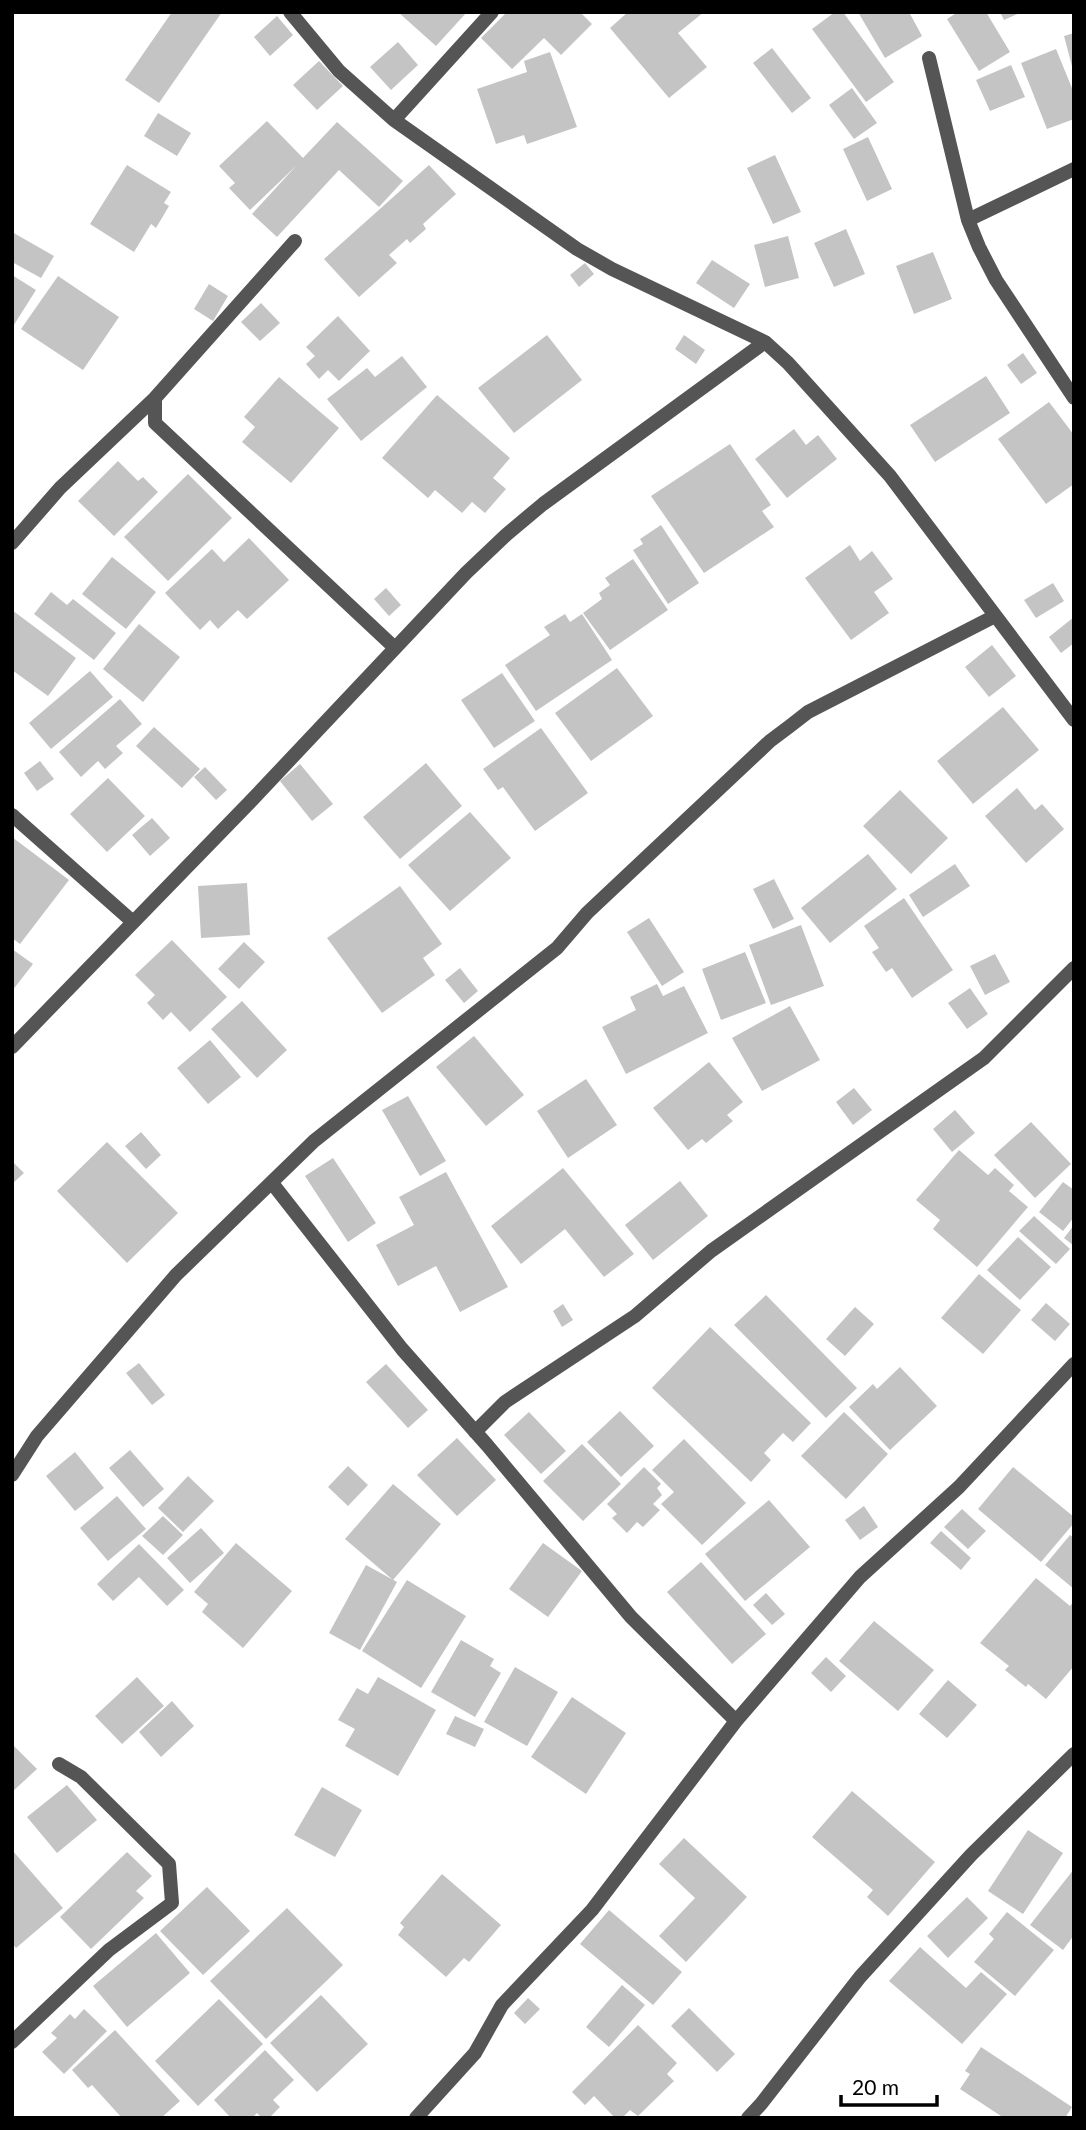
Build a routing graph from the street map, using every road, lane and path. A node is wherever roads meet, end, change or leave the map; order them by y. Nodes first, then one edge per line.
1 (290, 12) edge
2 (492, 12) edge
3 (929, 58) dead end
4 (394, 120) junction
5 (1074, 169) edge
6 (968, 220) junction
7 (295, 241) dead end
8 (765, 342) junction
9 (155, 398) junction
10 (1074, 398) edge
11 (12, 543) edge
12 (995, 616) junction
13 (395, 648) junction
14 (1074, 720) edge
15 (12, 815) edge
16 (133, 922) junction
17 (1074, 968) edge
18 (12, 1047) edge
19 (272, 1183) junction
20 (1074, 1364) edge
21 (475, 1432) junction
22 (12, 1475) edge
23 (736, 1721) junction
24 (1074, 1754) edge
25 (59, 1765) dead end
26 (12, 2042) edge
27 (416, 2118) edge
28 (748, 2118) edge

1 - 4 street
2 - 4 street
3 - 6 street
4 - 8 street
5 - 6 street
6 - 10 street
7 - 9 street
8 - 12 street
8 - 13 street
9 - 11 street
9 - 13 street
12 - 14 street
12 - 19 street
13 - 16 street
15 - 16 street
16 - 18 street
17 - 21 street
19 - 21 street
19 - 22 street
20 - 23 street
21 - 23 street
23 - 27 street
24 - 28 street
25 - 26 street

